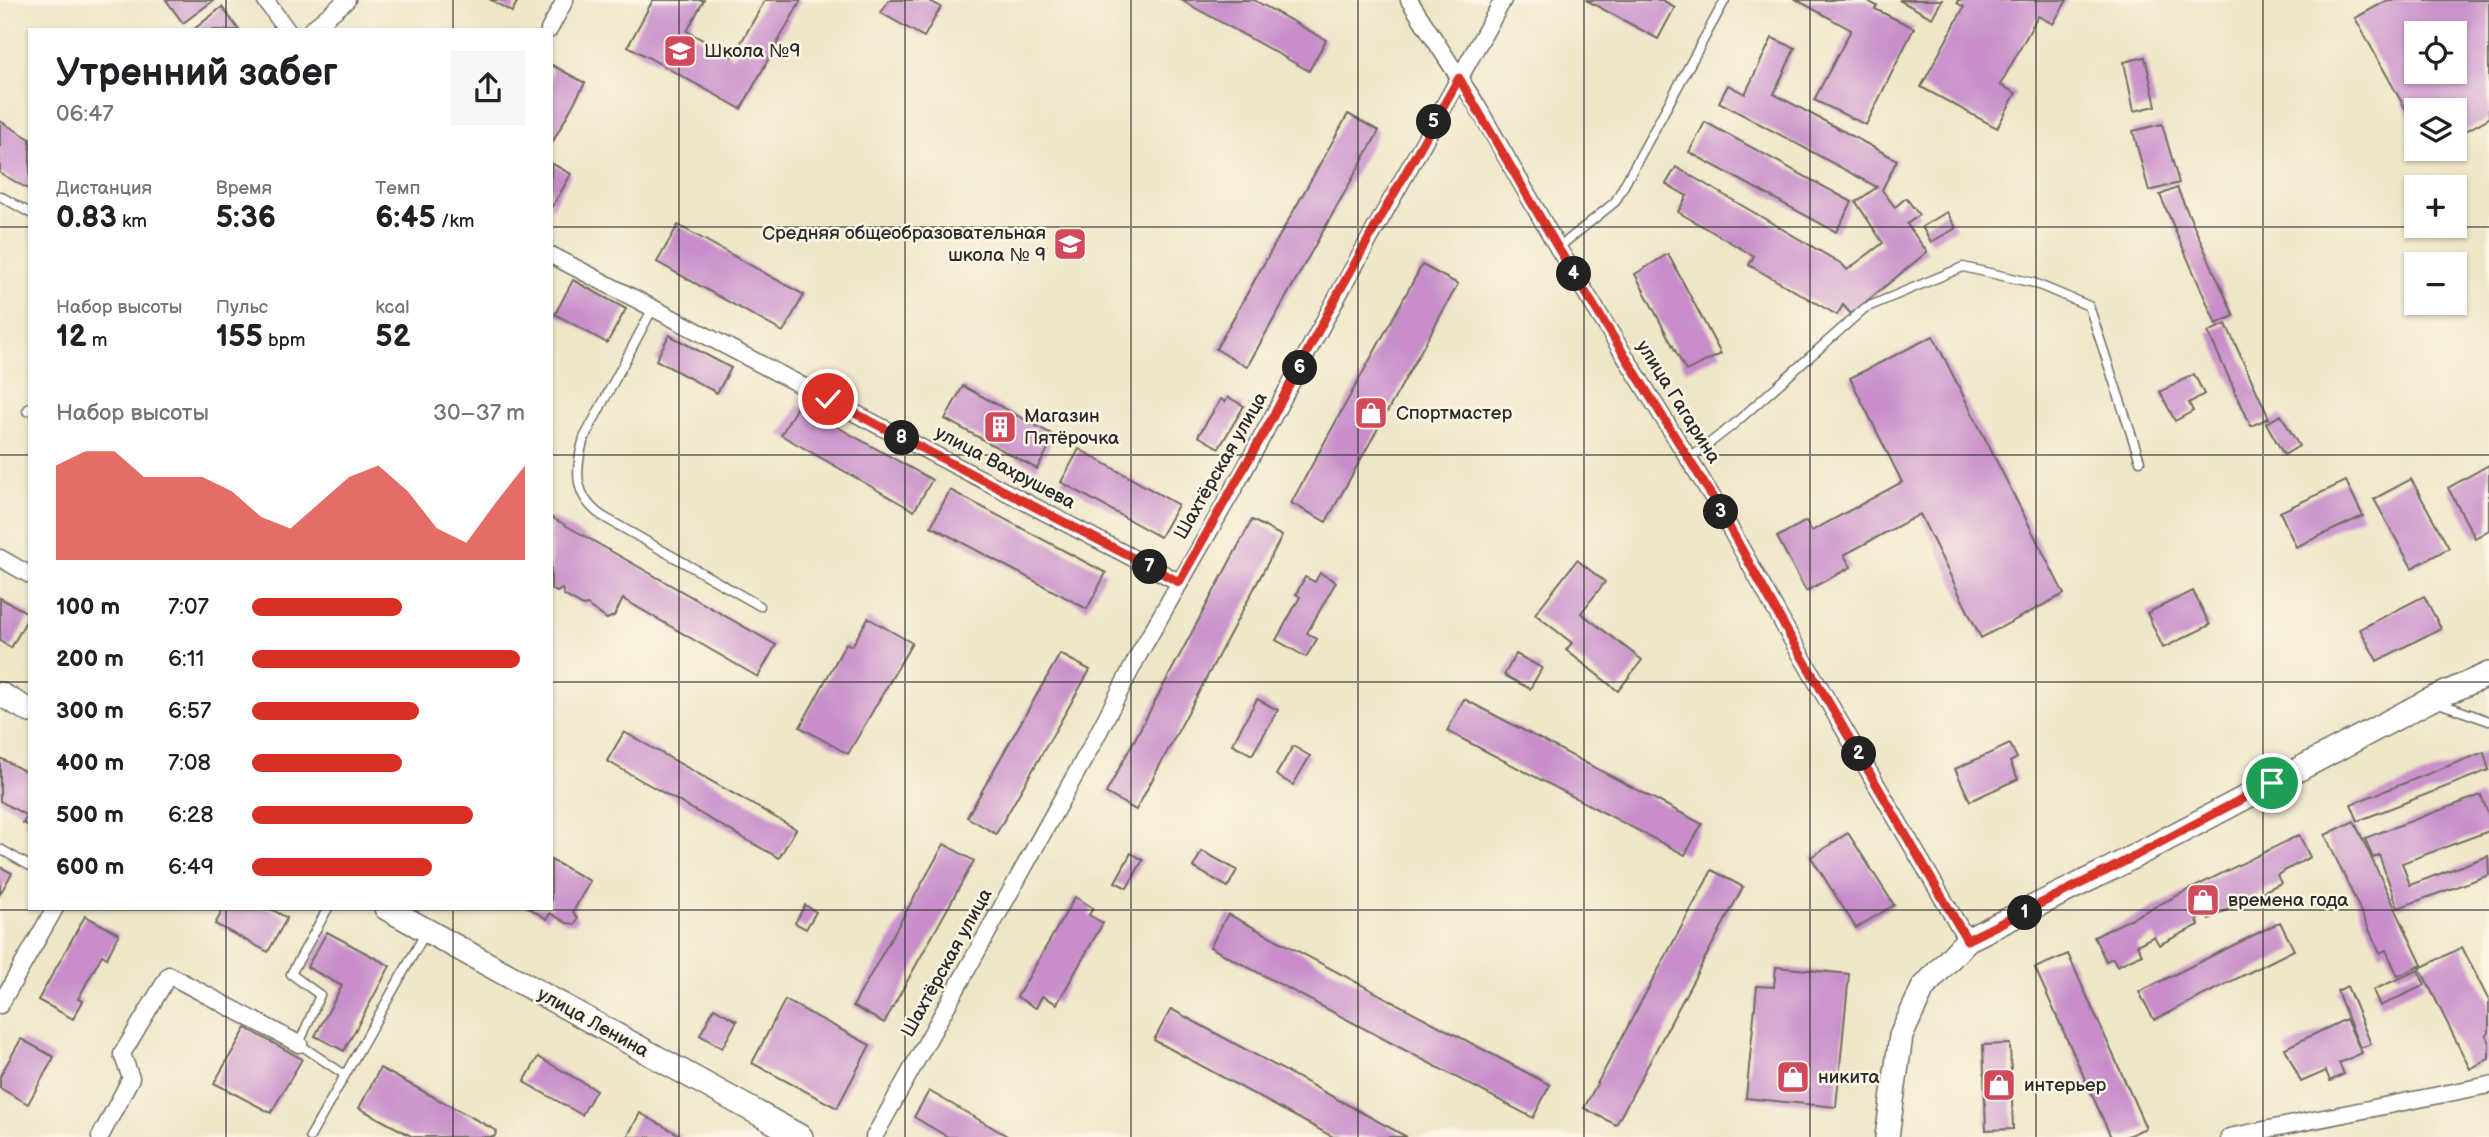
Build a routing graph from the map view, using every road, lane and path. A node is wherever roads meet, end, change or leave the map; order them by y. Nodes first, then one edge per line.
1 (265, 0) edge
2 (347, 0) edge
3 (565, 0) edge
4 (1409, 0) edge
5 (1503, 0) edge
6 (1724, 0) edge
7 (286, 28) edge
8 (313, 28) edge
9 (550, 28) edge
10 (1459, 78) junction
11 (0, 196) edge
12 (28, 212) edge
13 (1558, 248) junction
14 (553, 256) edge
15 (653, 308) junction
16 (1689, 459) junction
17 (2140, 461) dead end
18 (0, 558) edge
19 (28, 574) edge
20 (1179, 582) junction
21 (760, 606) dead end
22 (2489, 674) edge
23 (0, 694) edge
24 (2430, 700) junction
25 (28, 710) edge
26 (2489, 721) edge
27 (0, 849) edge
28 (28, 865) edge
29 (54, 910) edge
30 (327, 910) edge
31 (389, 910) edge
32 (426, 932) junction
33 (1967, 940) junction
34 (0, 1005) edge
35 (299, 1044) junction
36 (345, 1075) junction
37 (2489, 1085) edge
38 (100, 1137) edge
39 (310, 1137) edge
40 (801, 1137) edge
41 (874, 1137) edge
42 (1887, 1137) edge
43 (2229, 1137) edge

1 - 7 street
2 - 8 street
3 - 9 street
4 - 10 street, улица Гагарина
5 - 10 street, Шахтёрская улица
6 - 13 lane
10 - 13 street, улица Гагарина
10 - 20 street, Шахтёрская улица
11 - 12 lane
13 - 16 street, улица Гагарина
14 - 15 street, улица Вахрушева
15 - 20 street, улица Вахрушева
15 - 21 lane
16 - 17 lane
16 - 33 street, улица Гагарина
18 - 19 street
20 - 41 street, Шахтёрская улица
22 - 24 main road
23 - 25 main road
24 - 26 lane
24 - 33 main road
27 - 28 lane
29 - 34 street
30 - 35 lane
31 - 32 main road, улица Ленина
32 - 36 lane
32 - 40 main road, улица Ленина
33 - 42 main road
35 - 36 lane
35 - 38 street
36 - 39 lane
37 - 43 street

